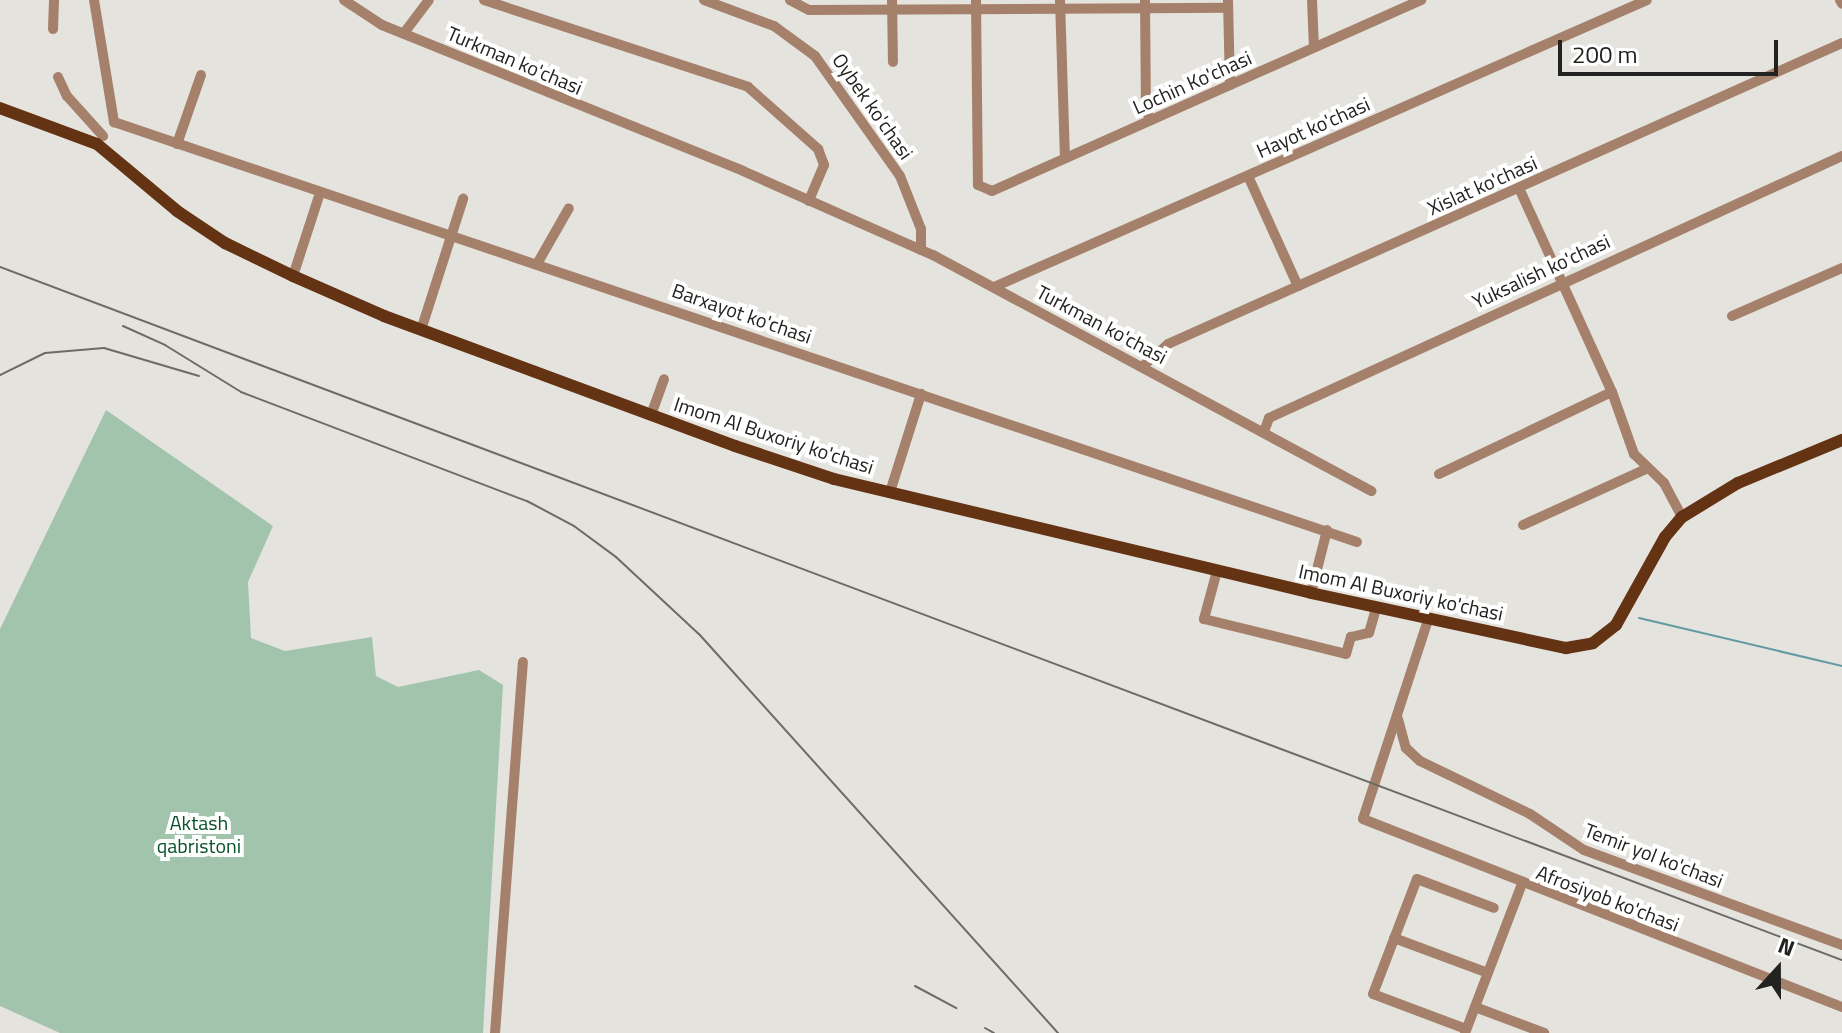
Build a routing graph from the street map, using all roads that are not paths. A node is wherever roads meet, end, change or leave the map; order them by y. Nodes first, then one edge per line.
1 (54, 0) edge
2 (94, 0) edge
3 (344, 0) edge
4 (429, 0) edge
5 (484, 0) edge
6 (704, 0) edge
7 (790, 0) edge
8 (1312, 0) edge
9 (1421, 0) edge
10 (1647, 0) edge
11 (1060, 4) edge
12 (1145, 4) edge
13 (1228, 4) edge
14 (809, 5) edge
15 (892, 5) edge
16 (976, 5) edge
17 (53, 29) dead end
18 (404, 33) junction
19 (1842, 43) edge
20 (1314, 47) junction
21 (893, 62) dead end
22 (201, 75) dead end
23 (58, 77) dead end
24 (1230, 85) junction
25 (0, 108) edge
26 (1150, 120) junction
27 (114, 122) junction
28 (100, 140) junction
29 (177, 144) junction
30 (1842, 156) edge
31 (1065, 158) junction
32 (1248, 176) junction
33 (1519, 188) junction
34 (320, 193) junction
35 (463, 199) dead end
36 (809, 201) junction
37 (569, 208) dead end
38 (450, 237) junction
39 (921, 250) junction
40 (537, 264) junction
41 (1842, 268) edge
42 (293, 276) junction
43 (1563, 281) junction
44 (1298, 286) junction
45 (994, 287) junction
46 (1732, 316) dead end
47 (421, 330) junction
48 (1143, 366) junction
49 (664, 379) dead end
50 (1612, 392) junction
51 (921, 394) junction
52 (651, 415) junction
53 (1265, 429) junction
54 (1842, 440) edge
55 (1648, 468) junction
56 (1439, 474) dead end
57 (1372, 491) dead end
58 (890, 492) junction
59 (1682, 517) junction
60 (1523, 525) dead end
61 (1327, 530) junction
62 (1357, 542) dead end
63 (1217, 571) junction
64 (1311, 593) junction
65 (1376, 608) junction
66 (1428, 620) junction
67 (523, 662) dead end
68 (1398, 719) junction
69 (1522, 884) junction
70 (1494, 908) dead end
71 (1394, 938) junction
72 (1842, 945) edge
73 (1488, 973) junction
74 (1475, 1007) junction
75 (1842, 1007) edge
76 (1465, 1031) edge
77 (495, 1033) edge
78 (1544, 1033) edge

1 - 17 street
2 - 27 street
3 - 18 street, Turkman ko'chasi
4 - 18 street
5 - 36 street
6 - 39 street, Oybek ko'chasi
7 - 14 street
8 - 20 street
9 - 20 street, Lochin Ko'chasi
10 - 32 street, Hayot ko'chasi
11 - 12 street
11 - 16 street
11 - 31 street
12 - 13 street
12 - 26 street
13 - 24 street
14 - 15 street
15 - 16 street
15 - 21 street
16 - 31 street, Lochin Ko'chasi
18 - 36 street, Turkman ko'chasi
19 - 33 street, Xislat ko'chasi
20 - 24 street, Lochin Ko'chasi
22 - 29 street
23 - 28 street
24 - 26 street, Lochin Ko'chasi
25 - 28 main road, Imom Al Buxoriy ko'chasi
26 - 31 street, Lochin Ko'chasi
27 - 28 street
27 - 29 street, Barxayot ko'chasi
28 - 42 main road, Imom Al Buxoriy ko'chasi
29 - 34 street, Barxayot ko'chasi
30 - 43 street, Yuksalish ko'chasi
32 - 44 street
32 - 45 street, Hayot ko'chasi
33 - 43 street
33 - 44 street, Xislat ko'chasi
34 - 38 street, Barxayot ko'chasi
34 - 42 street
35 - 38 street
36 - 39 street, Turkman ko'chasi
37 - 40 street
38 - 40 street, Barxayot ko'chasi
38 - 47 street
39 - 45 street, Turkman ko'chasi
40 - 51 street, Barxayot ko'chasi
41 - 46 street
42 - 47 main road, Imom Al Buxoriy ko'chasi
43 - 50 street
43 - 53 street, Yuksalish ko'chasi
44 - 48 street, Xislat ko'chasi
45 - 48 street, Turkman ko'chasi
47 - 52 main road, Imom Al Buxoriy ko'chasi
48 - 53 street, Turkman ko'chasi
49 - 52 street
50 - 55 street
50 - 56 street
51 - 58 street
51 - 61 street, Barxayot ko'chasi
52 - 58 main road, Imom Al Buxoriy ko'chasi
53 - 57 street, Turkman ko'chasi
54 - 59 main road
55 - 59 street
55 - 60 street
58 - 63 main road, Imom Al Buxoriy ko'chasi
59 - 66 main road, Imom Al Buxoriy ko'chasi
61 - 62 street, Barxayot ko'chasi
61 - 64 street
63 - 64 main road, Imom Al Buxoriy ko'chasi
63 - 65 street
64 - 65 main road, Imom Al Buxoriy ko'chasi
65 - 66 main road, Imom Al Buxoriy ko'chasi
66 - 68 street
67 - 77 street
68 - 69 street, Afrosiyob ko'chasi
68 - 72 street, Temir yol ko'chasi
69 - 73 street
69 - 75 street, Afrosiyob ko'chasi
70 - 71 street
71 - 73 street
71 - 76 street
73 - 74 street
74 - 76 street
74 - 78 street

